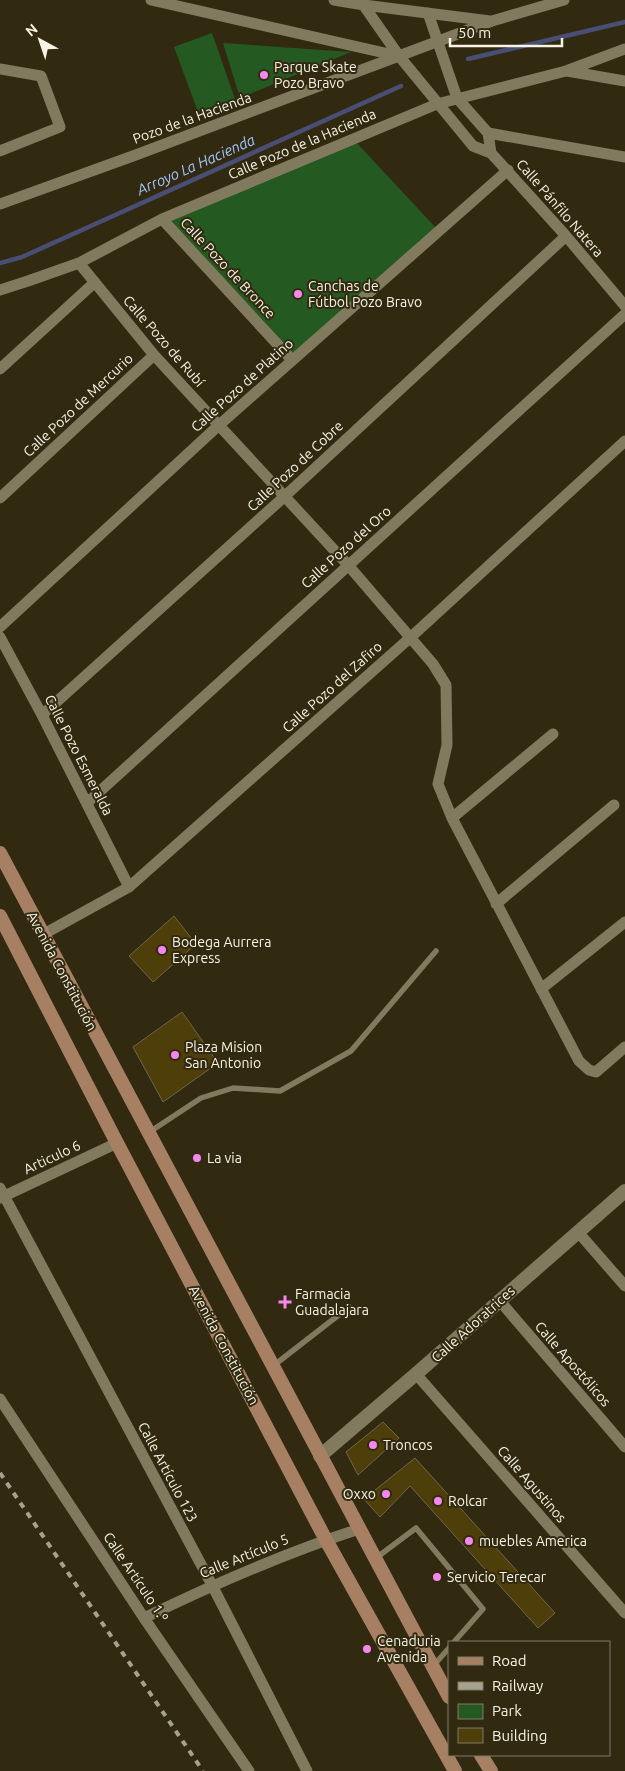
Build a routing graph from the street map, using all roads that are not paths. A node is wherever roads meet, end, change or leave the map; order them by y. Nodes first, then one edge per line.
1 (152, 0) edge
2 (334, 0) edge
3 (564, 0) edge
4 (365, 2) edge
5 (428, 13) junction
6 (492, 21) junction
7 (438, 42) junction
8 (625, 49) edge
9 (399, 56) junction
10 (0, 69) edge
11 (566, 71) junction
12 (625, 81) edge
13 (457, 98) junction
14 (437, 104) junction
15 (488, 133) junction
16 (473, 146) junction
17 (0, 151) edge
18 (491, 152) junction
19 (625, 157) edge
20 (508, 170) junction
21 (0, 204) edge
22 (162, 220) junction
23 (566, 236) junction
24 (78, 263) junction
25 (94, 283) junction
26 (0, 290) edge
27 (625, 306) edge
28 (625, 314) edge
29 (154, 355) junction
30 (292, 360) junction
31 (0, 369) edge
32 (218, 426) junction
33 (625, 441) edge
34 (285, 496) junction
35 (0, 498) edge
36 (348, 566) junction
37 (0, 626) edge
38 (0, 637) edge
39 (411, 637) junction
40 (42, 715) junction
41 (553, 734) dead end
42 (87, 802) junction
43 (614, 805) dead end
44 (452, 818) junction
45 (0, 853) edge
46 (129, 887) junction
47 (496, 904) junction
48 (0, 916) edge
49 (625, 922) edge
50 (42, 935) junction
51 (436, 951) dead end
52 (541, 990) junction
53 (625, 1047) edge
54 (148, 1133) junction
55 (117, 1143) junction
56 (625, 1191) edge
57 (1, 1194) edge
58 (578, 1232) junction
59 (625, 1286) edge
60 (498, 1300) junction
61 (349, 1307) dead end
62 (273, 1366) junction
63 (416, 1374) junction
64 (0, 1399) edge
65 (625, 1447) edge
66 (320, 1456) junction
67 (358, 1529) junction
68 (326, 1540) junction
69 (374, 1559) junction
70 (212, 1585) junction
71 (625, 1613) edge
72 (144, 1618) junction
73 (455, 1641) edge
74 (448, 1649) edge
75 (432, 1668) junction
76 (448, 1695) edge
77 (482, 1756) edge
78 (249, 1771) edge
79 (308, 1771) edge
80 (455, 1771) edge
81 (491, 1771) edge

1 - 9 street
2 - 4 street
3 - 6 street, Pozo de la Hacienda
4 - 5 street
4 - 9 street
5 - 6 street
5 - 7 street
6 - 7 street, Pozo de la Hacienda
7 - 9 street, Pozo de la Hacienda
7 - 13 street
8 - 11 street, Calle Pozo de la Hacienda
9 - 14 street
9 - 21 street, Pozo de la Hacienda
10 - 17 street
11 - 12 street
11 - 13 street, Calle Pozo de la Hacienda
13 - 14 street, Calle Pozo de la Hacienda
13 - 15 street
14 - 16 street
14 - 22 street, Calle Pozo de la Hacienda
15 - 16 street
15 - 18 street
15 - 19 street
16 - 18 street, Calle Pánfilo Natera
18 - 20 street, Calle Pánfilo Natera
20 - 23 street, Calle Pánfilo Natera
20 - 30 street, Calle Pozo de Platino
22 - 24 street, Calle Pozo de la Hacienda
22 - 30 street, Calle Pozo de Bronce
23 - 27 street, Calle Pánfilo Natera
23 - 34 street, Calle Pozo de Cobre
24 - 25 street, Calle Pozo de Rubí
24 - 26 street, Calle Pozo de la Hacienda
25 - 29 street, Calle Pozo de Rubí
25 - 31 street
28 - 36 street, Calle Pozo del Oro
29 - 32 street, Calle Pozo de Rubí
29 - 35 street, Calle Pozo de Mercurio
30 - 32 street, Calle Pozo de Platino
32 - 34 street, Calle Pozo de Rubí
32 - 37 street, Calle Pozo de Platino
33 - 39 street, Calle Pozo del Zafiro
34 - 36 street, Calle Pozo de Rubí
34 - 40 street, Calle Pozo de Cobre
36 - 39 street, Calle Pozo de Rubí
36 - 42 street, Calle Pozo del Oro
38 - 40 street, Calle Pozo Esmeralda
39 - 44 street, Calle Pozo de Rubí
39 - 46 street, Calle Pozo del Zafiro
40 - 42 street, Calle Pozo Esmeralda
41 - 44 street
42 - 46 street, Calle Pozo Esmeralda
43 - 47 street
44 - 47 street, Calle Pozo de Rubí
45 - 50 main road, Avenida Constitución
46 - 50 street, Calle Pozo del Zafiro
47 - 52 street, Calle Pozo de Rubí
48 - 55 main road, Avenida Constitución
49 - 52 street
50 - 54 main road, Avenida Constitución
51 - 54 lane
52 - 53 street, Calle Pozo de Rubí
54 - 62 main road, Avenida Constitución
55 - 57 street, Articulo 6
55 - 68 main road, Avenida Constitución
56 - 58 street, Calle Adoratrices
57 - 70 street, Calle Artículo 123
58 - 59 street
58 - 60 street, Calle Adoratrices
60 - 63 street, Calle Adoratrices
60 - 65 street, Calle Apostólicos
61 - 62 lane
62 - 66 main road, Avenida Constitución
63 - 66 street, Calle Adoratrices
63 - 71 street, Calle Agustinos
64 - 72 street, Calle Artículo 1.º
66 - 67 main road, Avenida Constitución
67 - 68 street, Calle Artículo 5
67 - 69 main road, Avenida Constitución
68 - 70 street, Calle Artículo 5
68 - 80 main road, Avenida Constitución
69 - 73 lane
69 - 75 main road, Avenida Constitución
70 - 72 street, Calle Artículo 5
70 - 79 street, Calle Artículo 123
72 - 78 street, Calle Artículo 1.º
74 - 75 lane
75 - 76 main road, Avenida Constitución
77 - 81 main road

